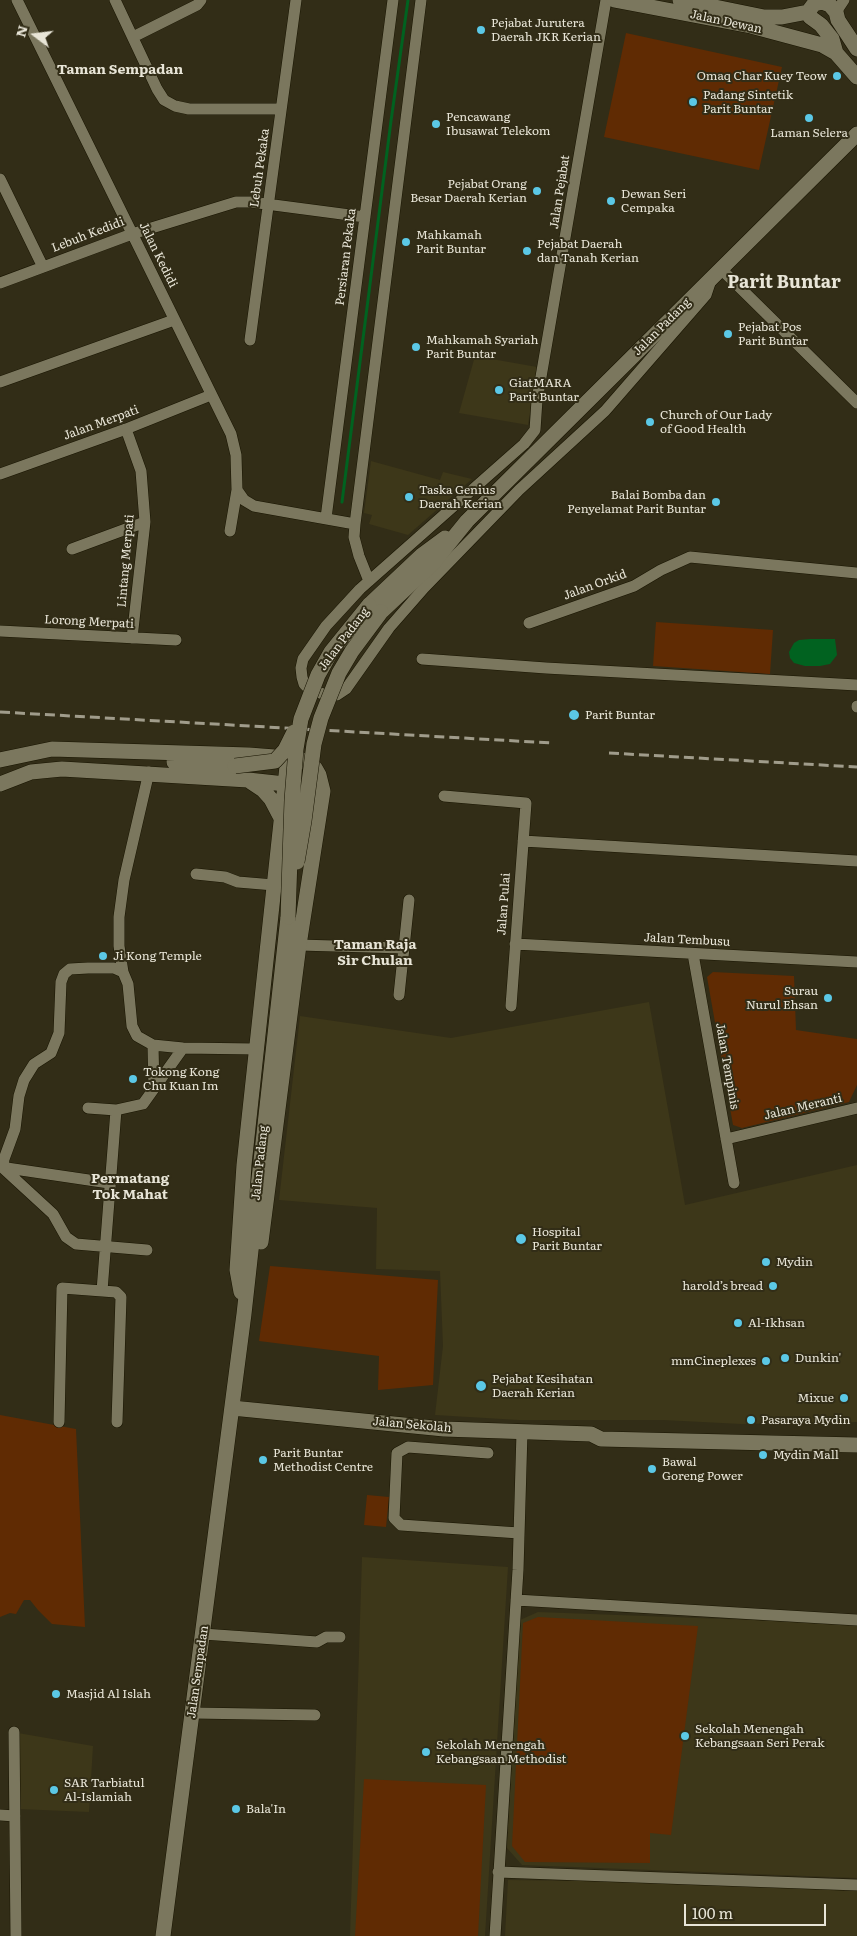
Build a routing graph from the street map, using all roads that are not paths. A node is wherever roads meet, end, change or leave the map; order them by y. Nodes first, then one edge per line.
1 (17, 0) edge
2 (115, 0) edge
3 (201, 0) edge
4 (296, 0) edge
5 (392, 0) edge
6 (421, 0) edge
7 (606, 0) edge
8 (614, 0) edge
9 (824, 1) edge
10 (679, 4) edge
11 (840, 6) edge
12 (808, 12) junction
13 (133, 37) junction
14 (857, 48) edge
15 (836, 53) junction
16 (857, 77) edge
17 (281, 109) junction
18 (857, 127) edge
19 (853, 137) edge
20 (0, 179) edge
21 (269, 204) junction
22 (365, 217) junction
23 (132, 234) junction
24 (43, 267) junction
25 (717, 273) junction
26 (0, 283) edge
27 (174, 320) junction
28 (250, 340) dead end
29 (0, 382) edge
30 (211, 395) junction
31 (857, 403) edge
32 (126, 429) junction
33 (0, 474) edge
34 (237, 490) junction
35 (326, 518) junction
36 (467, 521) junction
37 (145, 522) junction
38 (355, 524) junction
39 (230, 531) dead end
40 (72, 548) dead end
41 (857, 573) edge
42 (369, 582) junction
43 (529, 623) dead end
44 (0, 631) edge
45 (132, 638) junction
46 (176, 640) dead end
47 (422, 659) dead end
48 (450, 661) junction
49 (436, 667) dead end
50 (857, 685) edge
51 (301, 719) junction
52 (249, 754) junction
53 (288, 756) junction
54 (0, 760) edge
55 (235, 766) junction
56 (149, 772) junction
57 (302, 772) junction
58 (0, 773) edge
59 (248, 780) junction
60 (0, 784) edge
61 (286, 784) junction
62 (323, 791) junction
63 (444, 796) dead end
64 (281, 818) junction
65 (523, 841) junction
66 (857, 861) edge
67 (196, 874) dead end
68 (274, 885) junction
69 (409, 900) dead end
70 (515, 944) junction
71 (299, 945) junction
72 (404, 948) junction
73 (693, 954) junction
74 (857, 962) edge
75 (123, 972) junction
76 (399, 996) dead end
77 (510, 1006) dead end
78 (153, 1045) junction
79 (183, 1048) junction
80 (256, 1049) junction
81 (154, 1088) junction
82 (88, 1108) dead end
83 (857, 1108) edge
84 (116, 1110) junction
85 (726, 1139) junction
86 (2, 1168) edge
87 (110, 1182) junction
88 (734, 1183) dead end
89 (104, 1247) junction
90 (147, 1250) dead end
91 (102, 1291) junction
92 (244, 1314) junction
93 (232, 1408) junction
94 (59, 1422) dead end
95 (117, 1422) dead end
96 (522, 1432) junction
97 (591, 1434) junction
98 (857, 1435) edge
99 (857, 1445) edge
100 (488, 1453) dead end
101 (519, 1533) junction
102 (516, 1600) junction
103 (857, 1620) edge
104 (203, 1634) junction
105 (340, 1637) dead end
106 (192, 1713) junction
107 (315, 1715) dead end
108 (14, 1732) dead end
109 (0, 1815) edge
110 (15, 1816) junction
111 (498, 1872) junction
112 (857, 1885) edge
113 (16, 1936) edge
114 (163, 1936) edge
115 (494, 1936) edge

1 - 23 street, Jalan Kedidi
2 - 13 street
3 - 13 street
4 - 17 street, Lebuh Pekaka
5 - 22 street, Persiaran Pekaka
6 - 38 street
7 - 42 street, Jalan Pejabat
8 - 10 street, Jalan Dewan
9 - 11 street
9 - 12 street, Jalan Dewan
10 - 12 street, Jalan Dewan
10 - 15 street, Jalan Dewan
11 - 14 street
12 - 15 street
13 - 17 street
15 - 16 street
17 - 21 street, Lebuh Pekaka
18 - 19 street, Jalan Padang
19 - 25 street, Jalan Padang
20 - 24 street
21 - 22 street, Lebuh Kedidi
21 - 23 street, Lebuh Kedidi
21 - 28 street, Lebuh Pekaka
22 - 35 street, Persiaran Pekaka
23 - 24 street, Lebuh Kedidi
23 - 27 street, Jalan Kedidi
24 - 26 street, Lebuh Kedidi
25 - 31 street
25 - 36 street, Jalan Padang
25 - 42 street
27 - 29 street
27 - 30 street, Jalan Kedidi
30 - 32 street, Jalan Merpati
30 - 34 street, Jalan Kedidi
32 - 33 street, Jalan Merpati
32 - 37 street, Lintang Merpati
34 - 35 street
34 - 39 street, Jalan Kedidi
35 - 38 street
36 - 51 street, Jalan Padang, bridge
36 - 57 street, Jalan Padang, bridge
37 - 40 street
37 - 45 street, Lintang Merpati
38 - 42 street
41 - 43 street, Jalan Orkid
44 - 45 street, Lorong Merpati
45 - 46 street, Lorong Merpati
47 - 48 street
48 - 49 street
48 - 50 street
51 - 55 street, bridge
51 - 57 street, Jalan Padang, bridge
52 - 53 street
52 - 54 street
52 - 59 street
53 - 61 street
53 - 62 street
55 - 57 street, bridge
55 - 58 street
56 - 59 street
56 - 60 street
56 - 75 street
57 - 92 street, Jalan Padang, bridge
59 - 61 street
59 - 64 street
61 - 62 street
61 - 64 street
62 - 71 street
63 - 65 street, Jalan Pulai
64 - 68 street
65 - 66 street
65 - 70 street, Jalan Pulai
67 - 68 street
68 - 80 street
69 - 72 street
70 - 73 street, Jalan Tembusu
70 - 77 street, Jalan Pulai
71 - 72 street
71 - 92 street
72 - 76 street
73 - 74 street, Jalan Tembusu
73 - 85 street, Jalan Tempinis
75 - 78 street
75 - 86 street
78 - 79 street
78 - 81 street
79 - 80 street
79 - 81 street
80 - 92 street
81 - 84 street
82 - 84 street
83 - 85 street, Jalan Meranti
84 - 87 street
85 - 88 street, Jalan Tempinis
86 - 87 street
86 - 89 street
87 - 89 street
89 - 90 street
89 - 91 street
91 - 94 street
91 - 95 street
92 - 93 street, Jalan Padang
93 - 96 street, Jalan Sekolah
93 - 104 street, Jalan Sempadan
96 - 97 street, Jalan Sekolah
96 - 101 street
97 - 98 street, Jalan Sekolah
97 - 99 street, Jalan Sekolah
100 - 101 street
101 - 102 street
102 - 103 street
102 - 111 street
104 - 105 street
104 - 106 street, Jalan Sempadan
106 - 107 street
106 - 114 street, Jalan Sempadan
108 - 110 street
109 - 110 street
110 - 113 street
111 - 112 street
111 - 115 street

